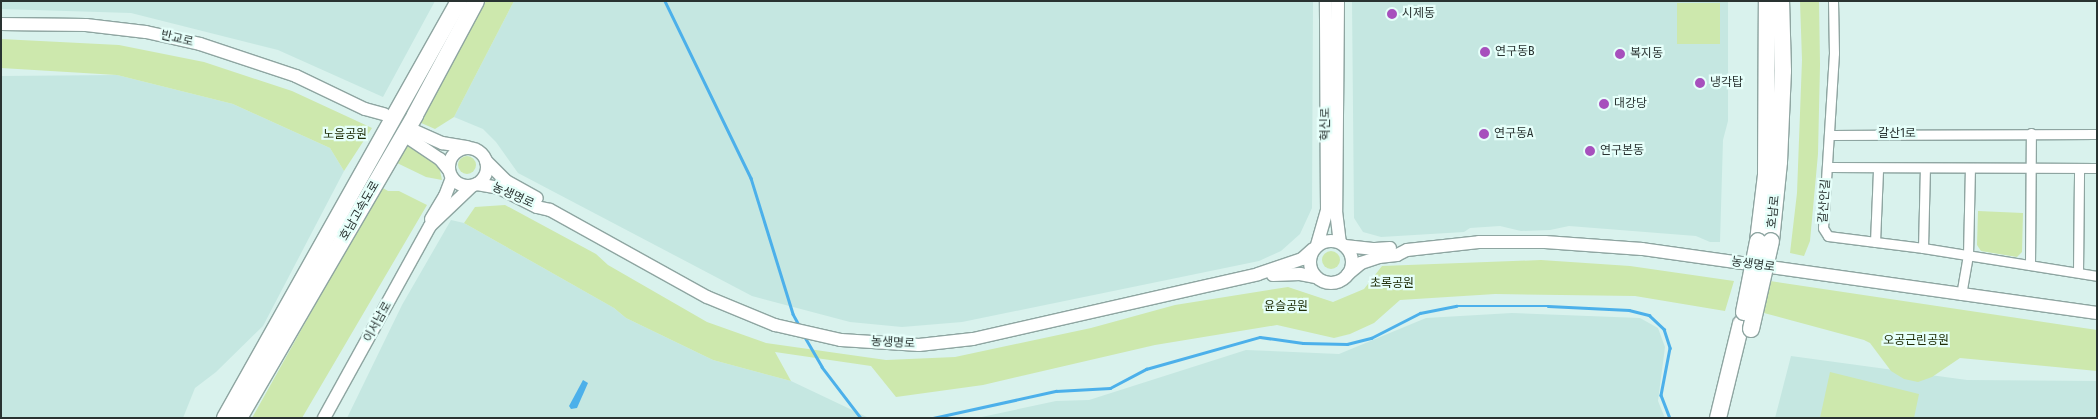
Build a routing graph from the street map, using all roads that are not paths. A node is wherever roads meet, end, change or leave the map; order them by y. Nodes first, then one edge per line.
1 (459, 1) edge
2 (476, 1) edge
3 (1326, 1) edge
4 (1338, 1) edge
5 (1768, 1) edge
6 (1781, 1) edge
7 (1833, 1) edge
8 (1, 24) edge
9 (382, 118) dead end
10 (2031, 133) junction
11 (1830, 134) junction
12 (2097, 134) edge
13 (468, 148) junction
14 (486, 161) junction
15 (1828, 167) junction
16 (1925, 168) junction
17 (2032, 168) junction
18 (2079, 168) junction
19 (2097, 168) edge
20 (1878, 169) junction
21 (1970, 169) junction
22 (450, 174) junction
23 (474, 185) junction
24 (550, 210) junction
25 (430, 226) junction
26 (1764, 241) junction
27 (1875, 242) junction
28 (1343, 244) junction
29 (1315, 247) junction
30 (1923, 248) junction
31 (1408, 250) junction
32 (1968, 255) junction
33 (2030, 265) junction
34 (2078, 272) junction
35 (1258, 274) junction
36 (1348, 274) junction
37 (2097, 276) edge
38 (1316, 277) junction
39 (1961, 295) junction
40 (2097, 313) edge
41 (1746, 326) junction
42 (225, 418) edge
43 (239, 418) edge
44 (324, 418) edge
45 (1718, 418) edge
46 (1729, 418) edge

1 - 42 highway, 호남고속도로
2 - 43 highway, 호남고속도로
3 - 29 main road, 혁신로
4 - 28 main road, 혁신로
5 - 26 highway, 호남로
6 - 26 highway, 호남로
7 - 11 street
8 - 9 main road, 반교로
10 - 11 street, 갈산1로
10 - 12 street, 갈산1로
10 - 17 street
11 - 15 street
13 - 14 main road, 농생명로
13 - 22 main road
13 - 22 main road
14 - 23 main road, 농생명로
14 - 24 main road, 농생명로
15 - 20 street, 갈산안길
15 - 27 street, 갈산안길
16 - 20 street, 갈산안길
16 - 21 street, 갈산안길
16 - 30 street
17 - 18 street, 갈산안길
17 - 21 street, 갈산안길
17 - 33 street
18 - 19 street, 갈산안길
18 - 34 street
20 - 27 street
21 - 32 street
22 - 23 main road, 농생명로
22 - 25 main road, 이서남로
23 - 24 main road, 농생명로
23 - 25 main road, 이서남로
24 - 35 main road, 농생명로
25 - 44 main road, 이서남로
26 - 41 highway, 호남로, bridge
27 - 30 street, 갈산안길
28 - 29 main road, 농생명로
28 - 31 main road, 농생명로
28 - 36 main road
29 - 35 main road, 농생명로
29 - 38 main road
30 - 32 street, 갈산안길
31 - 36 main road, 농생명로
31 - 39 main road, 농생명로
32 - 33 street, 갈산안길
32 - 39 street
33 - 34 street, 갈산안길
34 - 37 street, 갈산안길
35 - 38 main road, 농생명로
36 - 38 main road, 농생명로
39 - 40 main road, 농생명로
41 - 45 highway, 호남로
41 - 46 highway, 호남로

